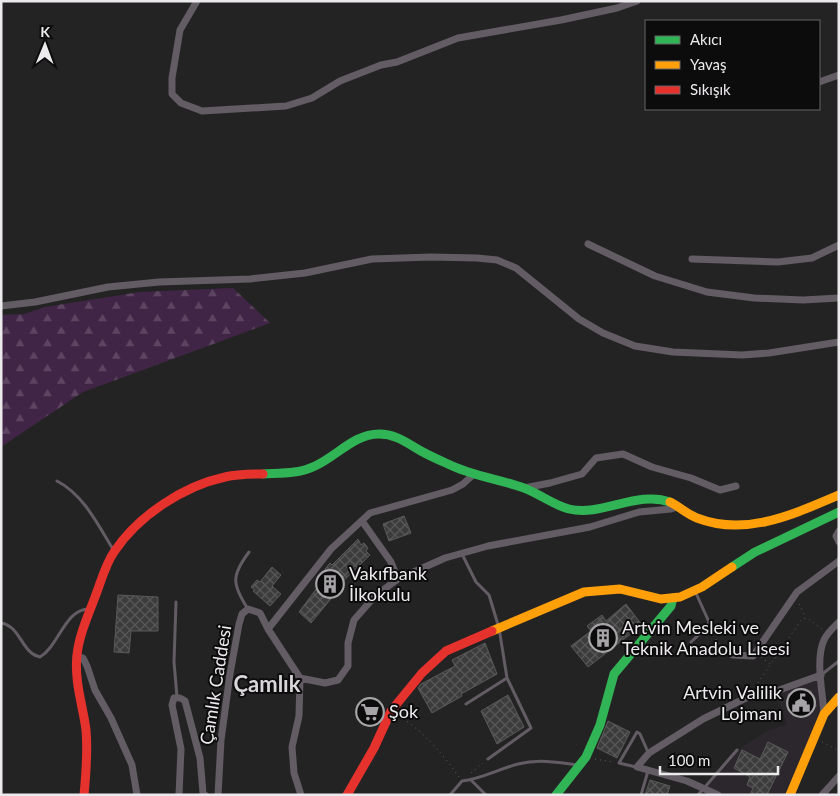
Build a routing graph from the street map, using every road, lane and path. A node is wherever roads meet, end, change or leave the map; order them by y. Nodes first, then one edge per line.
1 (198, 1) edge
2 (637, 1) edge
3 (839, 75) edge
4 (820, 82) edge
5 (588, 244) dead end
6 (839, 245) edge
7 (692, 259) dead end
8 (839, 298) edge
9 (1, 306) edge
10 (839, 342) edge
11 (474, 474) junction
12 (57, 481) dead end
13 (736, 486) dead end
14 (524, 488) junction
15 (839, 495) edge
16 (678, 507) junction
17 (839, 512) edge
18 (362, 521) junction
19 (839, 531) edge
20 (839, 542) edge
21 (114, 551) junction
22 (249, 552) dead end
23 (461, 553) junction
24 (839, 561) edge
25 (398, 579) junction
26 (695, 590) junction
27 (794, 596) junction
28 (673, 598) junction
29 (176, 602) dead end
30 (90, 609) junction
31 (248, 609) junction
32 (806, 617) junction
33 (839, 622) edge
34 (1, 623) edge
35 (707, 627) junction
36 (268, 628) junction
37 (499, 628) junction
38 (828, 634) junction
39 (691, 642) dead end
40 (757, 653) junction
41 (732, 655) joint
42 (76, 656) junction
43 (839, 661) edge
44 (770, 664) junction
45 (821, 675) junction
46 (300, 678) junction
47 (507, 678) junction
48 (753, 695) junction
49 (839, 696) edge
50 (177, 697) junction
51 (466, 704) dead end
52 (391, 711) junction
53 (824, 714) junction
54 (814, 737) junction
55 (737, 750) dead end
56 (839, 751) edge
57 (649, 753) junction
58 (586, 757) junction
59 (488, 760) joint
60 (619, 763) junction
61 (578, 766) junction
62 (637, 767) junction
63 (648, 770) junction
64 (839, 776) edge
65 (462, 780) junction
66 (470, 780) junction
67 (704, 788) junction
68 (84, 795) edge
69 (137, 795) edge
70 (180, 795) edge
71 (205, 795) edge
72 (218, 795) edge
73 (301, 795) edge
74 (346, 795) edge
75 (450, 795) edge
76 (486, 795) edge
77 (556, 795) edge
78 (641, 795) edge
79 (698, 795) edge
80 (718, 795) edge
81 (790, 795) edge
82 (822, 795) edge

1 - 2 street
3 - 4 street
5 - 8 street
6 - 7 street
9 - 10 street
11 - 14 street
11 - 18 street
11 - 21 street
12 - 21 lane
13 - 14 street
14 - 16 street
15 - 16 street
16 - 23 street
17 - 26 street
18 - 25 street
18 - 36 street
19 - 20 street
21 - 30 street
22 - 31 lane
23 - 25 street
23 - 37 lane
24 - 27 street
25 - 46 street
26 - 28 street
26 - 35 lane
27 - 32 path
27 - 40 street
28 - 37 street
28 - 58 street
29 - 50 lane
30 - 34 lane
30 - 42 street
31 - 36 street, Çamlık Caddesi
31 - 72 street, Çamlık Caddesi
32 - 38 path
32 - 44 path
33 - 38 street
35 - 39 lane
35 - 41 path
36 - 46 street, Çamlık Caddesi
37 - 47 lane
37 - 52 street
38 - 45 street
40 - 41 street
40 - 44 path
42 - 68 street
42 - 69 street
43 - 45 lane
44 - 48 path
45 - 48 street
45 - 53 street
46 - 73 street
47 - 51 lane
47 - 59 lane
48 - 57 street
49 - 53 street
50 - 70 street, Çamlık Caddesi
50 - 71 street, Çamlık Caddesi
52 - 65 path
52 - 74 street
53 - 54 street
54 - 56 path
54 - 81 street
55 - 67 lane
57 - 60 lane
57 - 62 street
58 - 60 path
58 - 61 street
59 - 65 path
60 - 62 lane
61 - 66 lane
61 - 77 street
62 - 63 street
63 - 67 street
63 - 78 lane
64 - 82 street
65 - 66 lane
65 - 75 lane
66 - 76 lane
67 - 79 lane
67 - 80 street

